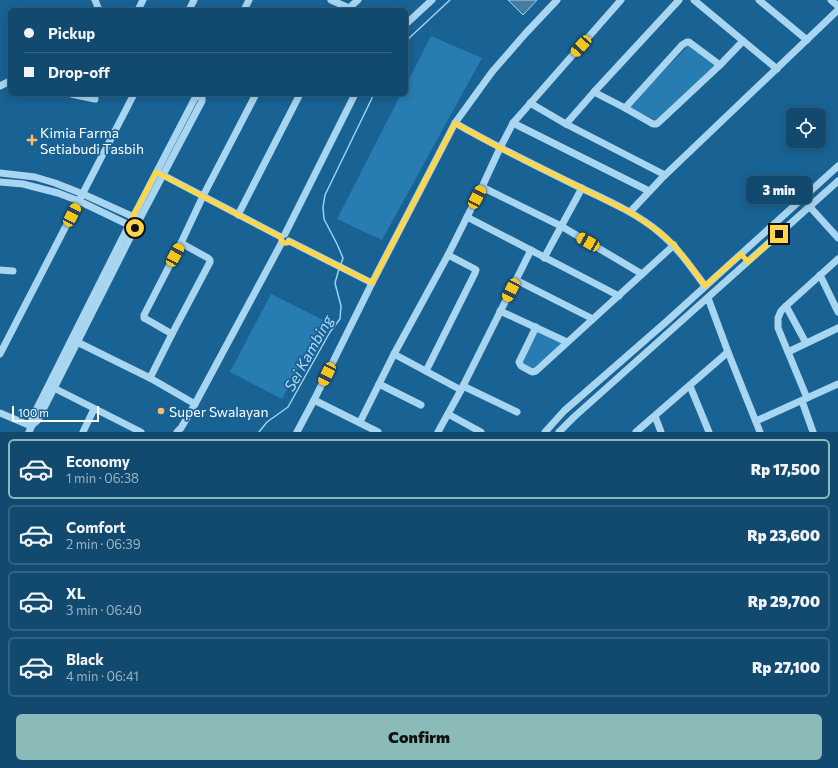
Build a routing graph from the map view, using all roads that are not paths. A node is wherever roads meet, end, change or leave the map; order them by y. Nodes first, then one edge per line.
1 (331, 0) edge
2 (358, 0) edge
3 (432, 0) edge
4 (557, 0) edge
5 (621, 0) edge
6 (679, 0) edge
7 (694, 0) edge
8 (759, 0) edge
9 (831, 0) edge
10 (342, 5) edge
11 (838, 6) edge
12 (838, 10) edge
13 (408, 22) edge
14 (807, 40) junction
15 (743, 41) junction
16 (720, 65) junction
17 (777, 69) junction
18 (594, 92) junction
19 (81, 96) edge
20 (133, 96) edge
21 (201, 96) edge
22 (255, 96) edge
23 (299, 96) edge
24 (354, 96) edge
25 (95, 99) dead end
26 (530, 103) junction
27 (625, 108) junction
28 (455, 123) junction
29 (513, 124) junction
30 (566, 124) junction
31 (500, 148) junction
32 (838, 166) edge
33 (0, 173) edge
34 (159, 174) junction
35 (665, 175) junction
36 (838, 181) edge
37 (0, 182) edge
38 (482, 187) junction
39 (582, 188) junction
40 (649, 191) junction
41 (83, 194) junction
42 (203, 196) junction
43 (79, 201) junction
44 (810, 207) junction
45 (630, 212) junction
46 (238, 215) junction
47 (467, 217) junction
48 (136, 218) junction
49 (132, 226) junction
50 (561, 226) junction
51 (838, 238) edge
52 (284, 239) junction
53 (181, 243) junction
54 (674, 245) junction
55 (531, 250) junction
56 (741, 254) junction
57 (448, 255) junction
58 (544, 258) junction
59 (838, 259) edge
60 (748, 262) junction
61 (0, 270) edge
62 (13, 271) dead end
63 (642, 274) junction
64 (820, 275) junction
65 (516, 280) junction
66 (372, 283) junction
67 (705, 286) junction
68 (619, 296) junction
69 (708, 298) junction
70 (786, 306) junction
71 (500, 311) junction
72 (838, 312) edge
73 (592, 319) junction
74 (666, 322) junction
75 (536, 327) junction
76 (838, 328) edge
77 (673, 330) junction
78 (172, 334) junction
79 (74, 340) junction
80 (567, 342) junction
81 (806, 343) junction
82 (728, 352) junction
83 (788, 352) junction
84 (0, 354) edge
85 (394, 354) junction
86 (426, 371) junction
87 (150, 378) junction
88 (379, 384) junction
89 (838, 384) edge
90 (690, 386) junction
91 (51, 387) junction
92 (462, 388) junction
93 (314, 400) junction
94 (804, 400) junction
95 (195, 404) junction
96 (421, 405) dead end
97 (94, 409) junction
98 (517, 412) dead end
99 (0, 413) edge
100 (448, 414) junction
101 (655, 416) junction
102 (756, 421) junction
103 (360, 422) junction
104 (31, 428) edge
105 (130, 429) edge
106 (83, 432) edge
107 (141, 432) edge
108 (177, 432) edge
109 (297, 432) edge
110 (378, 432) edge
111 (438, 432) edge
112 (481, 432) edge
113 (544, 432) edge
114 (559, 432) edge
115 (636, 432) edge
116 (661, 432) edge
117 (709, 432) edge
118 (760, 432) edge
119 (813, 432) edge

1 - 10 street
2 - 10 street
3 - 13 street
4 - 28 street
5 - 26 street
6 - 18 street
7 - 15 street
8 - 14 street
9 - 11 street
12 - 14 street
14 - 17 street
15 - 16 street
15 - 17 street
16 - 27 street
16 - 27 street
17 - 35 street
18 - 27 street
18 - 30 street
19 - 25 street
20 - 41 street
21 - 34 street
22 - 42 street
23 - 46 street
24 - 52 street
26 - 29 street
26 - 30 street
28 - 31 street
28 - 66 street
29 - 31 street
29 - 40 street
30 - 35 street
31 - 38 street
31 - 39 street
32 - 56 street
33 - 41 street
34 - 42 street
34 - 48 street
35 - 40 street
36 - 44 street
37 - 43 street
38 - 47 street
38 - 50 street
39 - 45 street
39 - 50 street
40 - 45 street
41 - 43 street
41 - 48 street
42 - 46 street
42 - 53 street
43 - 49 street
43 - 84 street
44 - 51 street
44 - 60 street
45 - 54 street
46 - 52 street
47 - 55 street
47 - 57 street
48 - 49 street
49 - 79 street
50 - 58 street
50 - 63 street
52 - 66 street
52 - 95 street
53 - 78 street
53 - 78 street
54 - 63 street
54 - 67 street
55 - 58 street
55 - 65 street
56 - 60 street
56 - 67 street
57 - 85 street
57 - 86 street
58 - 68 street
59 - 64 street
60 - 69 street
61 - 62 street
63 - 68 street
64 - 70 street
64 - 72 street
65 - 71 street
65 - 73 street
66 - 93 street
67 - 74 street
68 - 73 street
69 - 77 street
69 - 82 street
70 - 81 street
70 - 83 street
71 - 75 street
71 - 92 street
73 - 80 street
74 - 77 street
74 - 113 street
75 - 80 street
75 - 80 street
76 - 81 street
77 - 114 street
78 - 87 street
79 - 87 street
79 - 91 street
81 - 83 street
82 - 90 street
82 - 102 street
83 - 94 street
85 - 86 street
85 - 88 street
86 - 92 street
87 - 95 street
88 - 96 street
88 - 103 street
89 - 94 street
90 - 101 street
90 - 117 street
91 - 97 street
91 - 104 street
92 - 98 street
92 - 100 street
93 - 103 street
93 - 109 street
94 - 102 street
94 - 119 street
95 - 108 street
97 - 105 street
97 - 106 street
99 - 104 street
100 - 111 street
100 - 112 street
101 - 115 street
101 - 116 street
102 - 118 street
103 - 110 street
105 - 107 street

